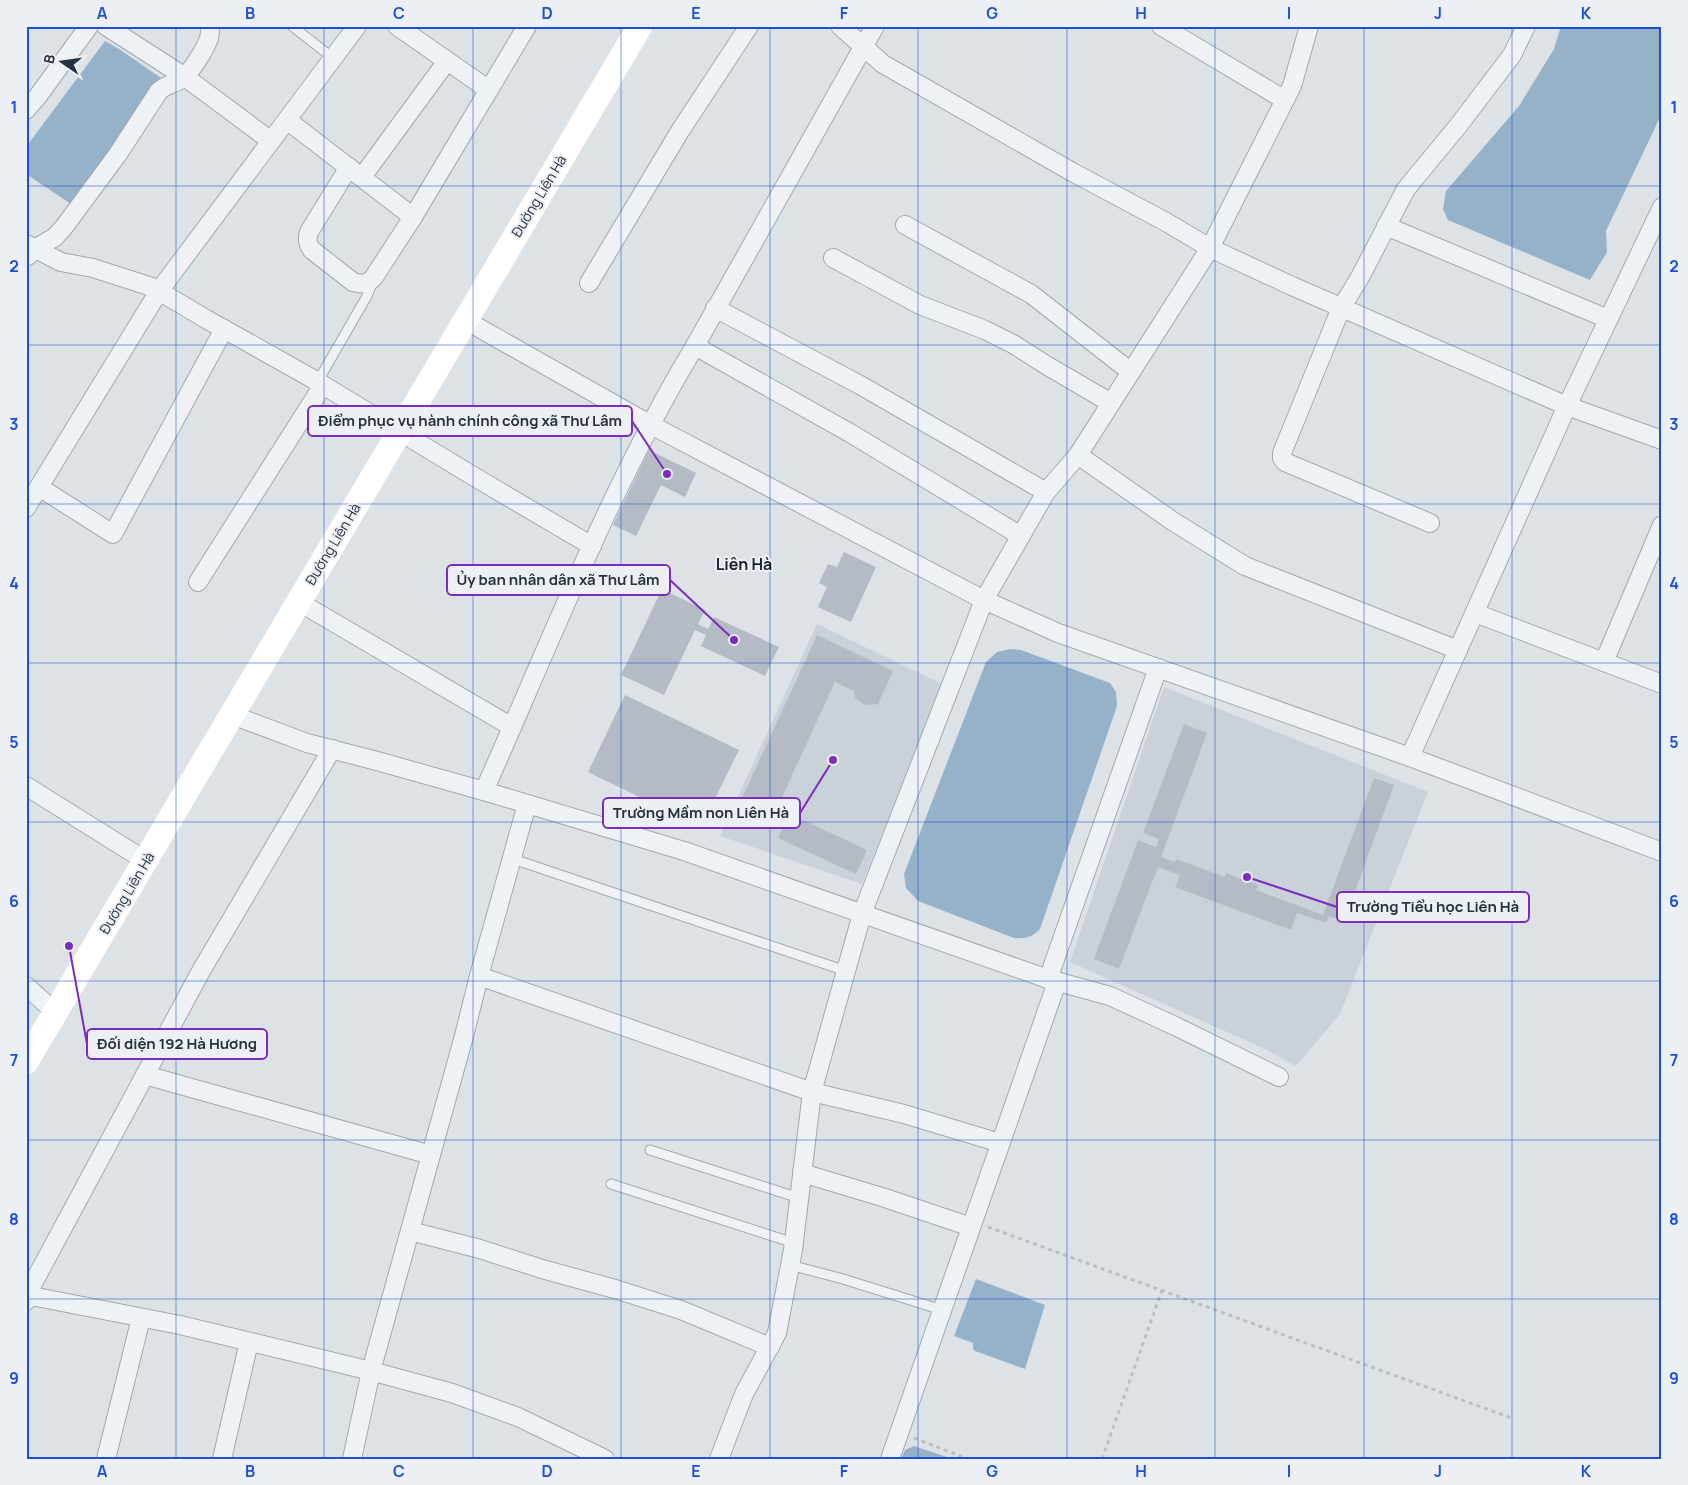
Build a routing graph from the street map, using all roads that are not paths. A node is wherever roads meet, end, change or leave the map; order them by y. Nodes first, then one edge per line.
1 (89, 26) edge
2 (106, 26) edge
3 (210, 26) edge
4 (292, 26) edge
5 (357, 26) edge
6 (397, 26) edge
7 (528, 26) edge
8 (640, 26) edge
9 (749, 26) edge
10 (840, 26) edge
11 (876, 26) edge
12 (1161, 26) edge
13 (1309, 26) edge
14 (1526, 26) edge
15 (864, 47) junction
16 (333, 58) junction
17 (448, 61) junction
18 (185, 77) junction
19 (489, 90) junction
20 (1286, 100) junction
21 (26, 110) edge
22 (287, 120) junction
23 (271, 141) junction
24 (355, 172) junction
25 (1662, 207) edge
26 (413, 217) junction
27 (905, 225) dead end
28 (1658, 225) edge
29 (1386, 226) junction
30 (1210, 248) junction
31 (29, 251) edge
32 (833, 258) dead end
33 (374, 277) junction
34 (590, 283) dead end
35 (159, 291) junction
36 (715, 308) junction
37 (1341, 308) junction
38 (1608, 319) junction
39 (465, 320) junction
40 (224, 329) junction
41 (695, 346) junction
42 (1131, 372) junction
43 (320, 383) junction
44 (1111, 403) junction
45 (1567, 406) junction
46 (651, 425) junction
47 (400, 432) junction
48 (1662, 440) edge
49 (1078, 455) junction
50 (39, 487) junction
51 (1046, 492) junction
52 (26, 508) edge
53 (1430, 523) dead end
54 (1662, 525) edge
55 (1021, 536) junction
56 (592, 546) junction
57 (198, 582) dead end
58 (984, 600) junction
59 (299, 602) junction
60 (1475, 613) junction
61 (1458, 650) junction
62 (1604, 662) junction
63 (1158, 668) junction
64 (1662, 684) edge
65 (232, 715) junction
66 (512, 727) junction
67 (332, 749) junction
68 (1410, 757) junction
69 (26, 786) edge
70 (484, 791) junction
71 (527, 804) junction
72 (1662, 852) edge
73 (512, 858) junction
74 (146, 860) junction
75 (862, 914) junction
76 (846, 971) junction
77 (479, 976) junction
78 (1053, 981) junction
79 (26, 986) edge
80 (56, 1013) junction
81 (26, 1062) edge
82 (145, 1076) junction
83 (1279, 1077) dead end
84 (812, 1092) junction
85 (1000, 1143) junction
86 (650, 1150) dead end
87 (431, 1155) junction
88 (802, 1173) junction
89 (611, 1184) dead end
90 (799, 1198) junction
91 (972, 1224) junction
92 (410, 1231) junction
93 (794, 1243) junction
94 (790, 1265) junction
95 (27, 1297) edge
96 (942, 1310) junction
97 (141, 1318) junction
98 (249, 1342) junction
99 (770, 1346) junction
100 (371, 1370) junction
101 (106, 1459) edge
102 (222, 1459) edge
103 (352, 1459) edge
104 (605, 1459) edge
105 (719, 1459) edge
106 (890, 1459) edge

1 - 21 street
2 - 18 street
3 - 18 street
4 - 16 lane
5 - 16 street
6 - 17 street
7 - 19 street
8 - 39 main road, Đường Liên Hà
9 - 34 street
10 - 15 street
11 - 15 street
12 - 20 street
13 - 20 street
14 - 29 street
15 - 30 street
15 - 36 street
16 - 22 street
17 - 19 street
17 - 24 street
18 - 23 street
18 - 31 street
19 - 26 street
20 - 30 street
22 - 23 street
22 - 24 street
23 - 35 street
24 - 26 street
24 - 33 street
25 - 28 street
26 - 33 street
27 - 42 street
28 - 38 street
29 - 37 street
29 - 38 street
30 - 37 street
30 - 42 street
31 - 35 street
32 - 44 street
33 - 43 lane
35 - 40 street
35 - 50 street
36 - 41 street
36 - 51 street
37 - 45 street
37 - 53 street
38 - 45 street
39 - 46 street
39 - 47 main road, Đường Liên Hà
40 - 43 street
40 - 50 street
41 - 46 street
41 - 55 street
42 - 44 street
43 - 47 street
43 - 57 street
44 - 49 street
45 - 48 street
45 - 60 street
46 - 56 street
46 - 58 street
47 - 56 street
47 - 59 main road, Đường Liên Hà
49 - 51 street
49 - 61 street
50 - 52 street
51 - 55 street
54 - 62 street
55 - 58 street
56 - 66 street
58 - 63 street
58 - 75 street
59 - 65 main road, Đường Liên Hà
59 - 66 street
60 - 61 street
60 - 62 street
61 - 68 street
62 - 64 street
63 - 68 street
63 - 78 street
65 - 67 street
65 - 74 main road, Đường Liên Hà
66 - 70 street
67 - 70 street
67 - 82 street
68 - 72 street
69 - 74 street
70 - 71 street
71 - 73 street
71 - 75 street
73 - 76 lane
73 - 77 street
74 - 80 main road, Đường Liên Hà
75 - 76 street
75 - 78 street
76 - 84 street
77 - 84 street
77 - 87 street
78 - 83 street
78 - 85 street
79 - 80 street
80 - 81 main road, Đường Liên Hà
82 - 87 street
82 - 95 street
84 - 85 street
84 - 88 street
85 - 91 street
86 - 90 lane
87 - 92 street
88 - 90 street
88 - 91 street
89 - 93 lane
90 - 93 street
91 - 96 street
92 - 99 street
92 - 100 street
93 - 94 street
94 - 96 lane
94 - 99 street
95 - 97 street
96 - 106 street
97 - 98 street
97 - 101 street
98 - 100 street
98 - 102 street
99 - 105 street
100 - 103 street
100 - 104 street

